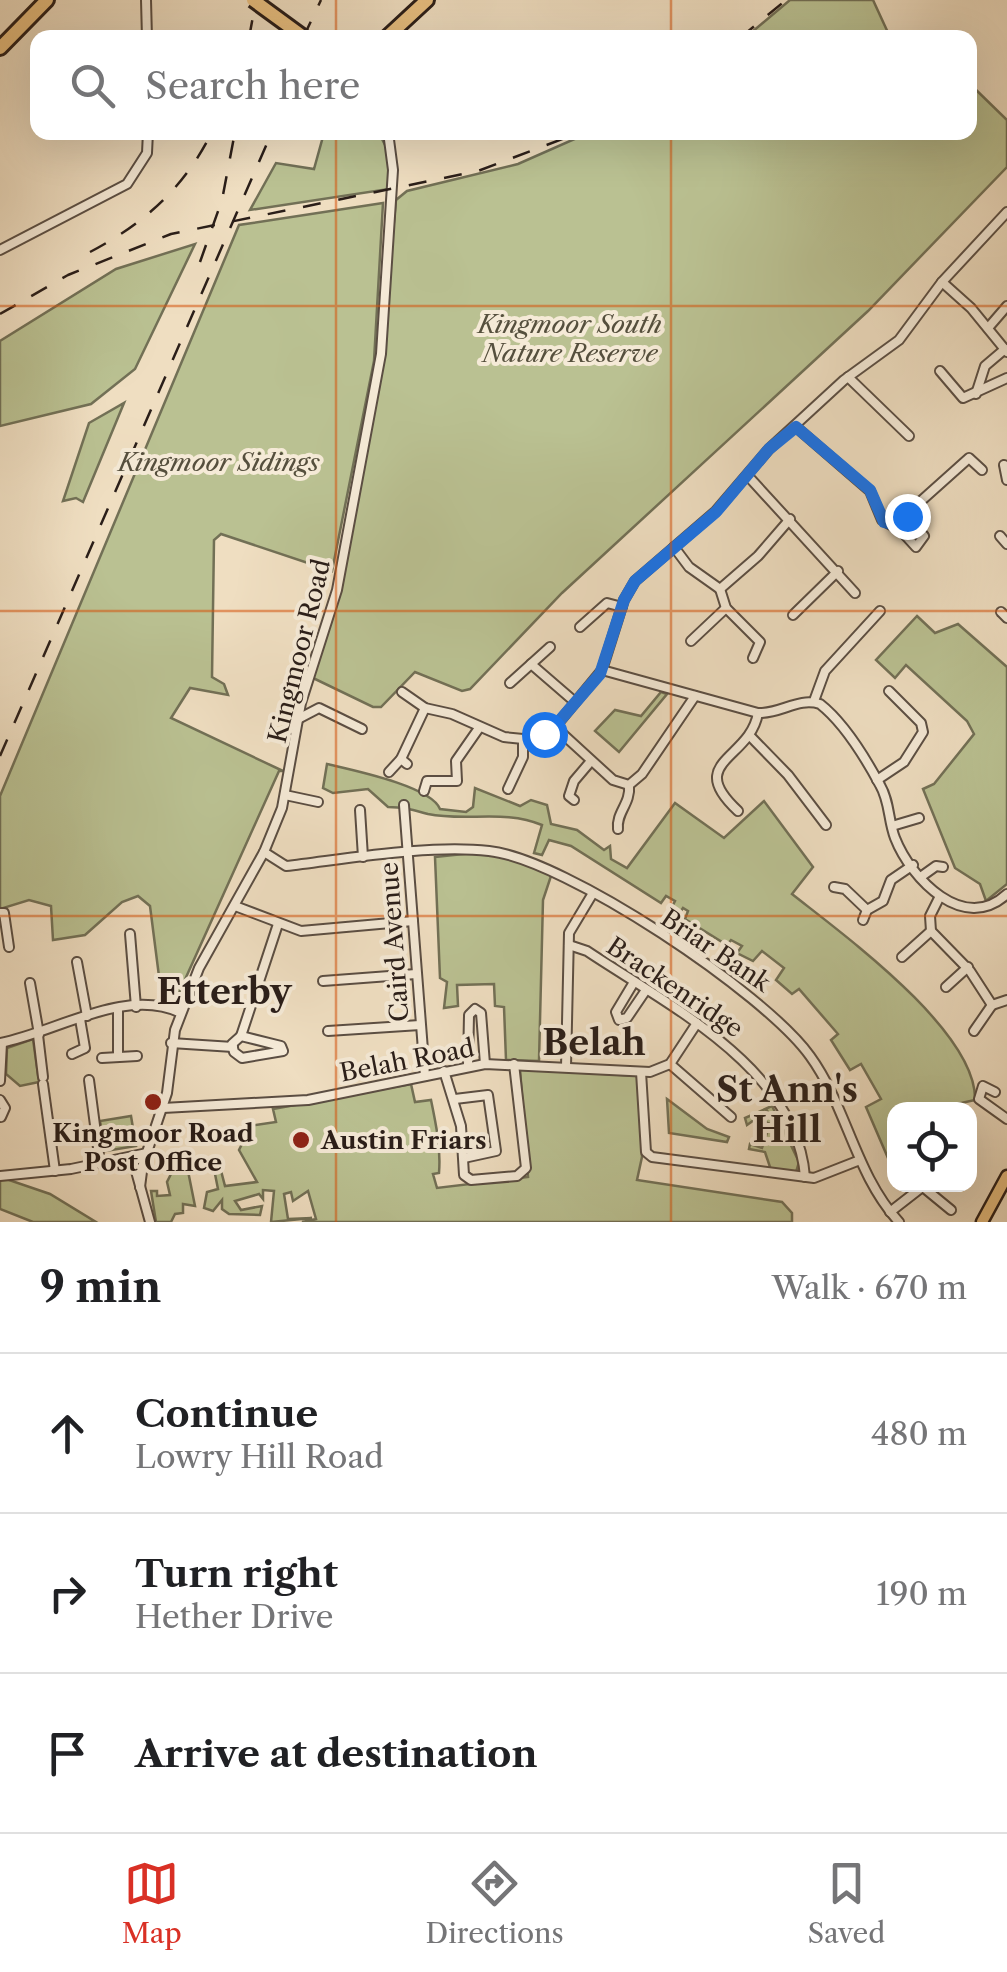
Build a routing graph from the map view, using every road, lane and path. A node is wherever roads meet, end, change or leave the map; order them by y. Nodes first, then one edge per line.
1 (46, 0) edge
2 (146, 0) edge
3 (252, 0) edge
4 (426, 0) edge
5 (147, 30) edge
6 (294, 30) edge
7 (396, 30) edge
8 (0, 48) edge
9 (148, 140) edge
10 (389, 140) edge
11 (1007, 212) edge
12 (0, 250) edge
13 (942, 282) junction
14 (1007, 306) edge
15 (988, 328) junction
16 (1006, 351) edge
17 (940, 371) dead end
18 (982, 373) junction
19 (848, 378) junction
20 (1007, 378) edge
21 (995, 384) junction
22 (976, 394) junction
23 (796, 427) junction
24 (910, 436) dead end
25 (1002, 468) dead end
26 (982, 470) dead end
27 (748, 476) junction
28 (1007, 480) edge
29 (907, 516) junction
30 (790, 519) junction
31 (896, 525) junction
32 (1000, 536) dead end
33 (1007, 544) edge
34 (674, 547) junction
35 (838, 571) junction
36 (720, 589) junction
37 (855, 593) dead end
38 (622, 607) junction
39 (726, 608) junction
40 (880, 611) dead end
41 (793, 615) dead end
42 (580, 627) dead end
43 (691, 641) dead end
44 (550, 647) dead end
45 (753, 658) dead end
46 (531, 664) junction
47 (602, 670) junction
48 (510, 683) dead end
49 (889, 691) dead end
50 (402, 692) dead end
51 (695, 696) junction
52 (814, 701) junction
53 (576, 702) junction
54 (425, 708) junction
55 (758, 713) junction
56 (298, 719) junction
57 (555, 726) junction
58 (479, 728) junction
59 (362, 729) dead end
60 (750, 736) junction
61 (523, 740) junction
62 (591, 761) junction
63 (388, 772) dead end
64 (877, 780) junction
65 (629, 785) junction
66 (514, 786) dead end
67 (424, 792) dead end
68 (284, 795) junction
69 (568, 800) dead end
70 (318, 802) dead end
71 (404, 805) dead end
72 (360, 810) dead end
73 (738, 812) dead end
74 (919, 818) dead end
75 (826, 825) dead end
76 (892, 826) junction
77 (613, 828) dead end
78 (264, 852) junction
79 (408, 855) junction
80 (363, 857) junction
81 (913, 865) junction
82 (944, 867) dead end
83 (922, 876) junction
84 (834, 887) dead end
85 (593, 893) junction
86 (1007, 894) edge
87 (940, 898) junction
88 (235, 906) junction
89 (867, 910) junction
90 (0, 913) edge
91 (863, 920) dead end
92 (412, 922) junction
93 (278, 924) junction
94 (931, 932) junction
95 (130, 934) dead end
96 (568, 945) junction
97 (9, 948) dead end
98 (902, 957) dead end
99 (77, 962) dead end
100 (968, 967) junction
101 (416, 974) junction
102 (322, 981) dead end
103 (634, 982) junction
104 (30, 983) dead end
105 (258, 986) junction
106 (946, 987) dead end
107 (646, 990) junction
108 (281, 994) dead end
109 (1007, 1000) edge
110 (992, 1005) junction
111 (136, 1007) junction
112 (118, 1008) junction
113 (181, 1014) junction
114 (84, 1018) junction
115 (697, 1023) junction
116 (420, 1025) junction
117 (328, 1031) dead end
118 (974, 1031) dead end
119 (38, 1034) junction
120 (241, 1036) junction
121 (1, 1042) edge
122 (171, 1043) junction
123 (233, 1047) junction
124 (72, 1054) dead end
125 (118, 1054) junction
126 (137, 1056) dead end
127 (102, 1058) dead end
128 (485, 1064) junction
129 (514, 1064) junction
130 (670, 1064) junction
131 (468, 1066) junction
132 (566, 1067) junction
133 (444, 1071) junction
134 (642, 1072) junction
135 (425, 1076) junction
136 (89, 1080) dead end
137 (0, 1081) edge
138 (995, 1092) dead end
139 (455, 1099) junction
140 (0, 1100) edge
141 (163, 1108) junction
142 (1, 1117) edge
143 (731, 1117) dead end
144 (1007, 1119) edge
145 (147, 1153) junction
146 (132, 1157) junction
147 (464, 1158) junction
148 (860, 1160) junction
149 (100, 1163) junction
150 (56, 1170) junction
151 (0, 1176) edge
152 (1007, 1176) edge
153 (805, 1177) junction
154 (140, 1187) junction
155 (916, 1192) edge
156 (931, 1192) edge
157 (951, 1210) dead end
158 (890, 1212) junction
159 (150, 1222) edge
160 (898, 1222) edge
161 (978, 1222) edge

1 - 8 highway
2 - 5 street
3 - 6 highway, bridge
4 - 7 highway
9 - 12 street
10 - 56 street, Kingmoor Road
11 - 13 street
13 - 15 street
13 - 19 street
14 - 15 street
15 - 16 street
16 - 18 street
17 - 22 street
18 - 21 street
18 - 22 street
19 - 23 street
19 - 24 street
20 - 21 street
21 - 22 street
23 - 27 street
23 - 31 street
25 - 28 street
26 - 29 street
27 - 30 street
27 - 34 street
29 - 31 street
29 - 31 street
30 - 35 street
30 - 36 street
32 - 33 street
34 - 36 street
34 - 38 street
35 - 37 street
35 - 41 street
36 - 39 street
38 - 42 street
38 - 47 street
39 - 43 street
39 - 45 street
40 - 52 street
44 - 46 street
46 - 48 street
46 - 53 street
47 - 51 street
47 - 53 street
49 - 64 street
50 - 54 street
51 - 55 street
51 - 65 street
52 - 55 street
52 - 64 street
53 - 57 street
54 - 58 street
54 - 63 street
55 - 60 street
56 - 59 street
56 - 68 street, Kingmoor Road
57 - 61 street
57 - 62 street
58 - 61 street
58 - 67 street
60 - 73 street
60 - 75 street
61 - 66 street
62 - 65 street
62 - 69 street
64 - 76 street
65 - 77 street
68 - 70 street
68 - 78 street, Kingmoor Road
71 - 79 street, Caird Avenue
72 - 80 street
74 - 76 street
76 - 81 street
78 - 80 street, Briar Bank
78 - 88 street, Kingmoor Road
79 - 80 street, Briar Bank
79 - 85 street, Briar Bank
79 - 92 street, Caird Avenue
81 - 83 street
81 - 89 street
82 - 83 street
83 - 87 street
84 - 89 street
85 - 96 street
85 - 148 street, Briar Bank
86 - 87 street
87 - 94 street
88 - 93 street
88 - 113 street, Kingmoor Road
89 - 91 street
90 - 97 street
92 - 93 street
92 - 101 street, Caird Avenue
93 - 105 street
94 - 98 street
94 - 100 street
95 - 111 street
96 - 103 street, Brackenridge
96 - 132 street
99 - 114 street
100 - 106 street
100 - 110 street
101 - 102 street
101 - 116 street, Caird Avenue
103 - 107 street, Brackenridge
103 - 107 street
104 - 119 street
105 - 108 street
105 - 120 street
107 - 115 street, Brackenridge
109 - 110 street
110 - 118 street
111 - 112 street
111 - 113 street
112 - 114 street
112 - 125 street
113 - 122 street, Kingmoor Road
114 - 119 street
114 - 124 street
115 - 130 street
115 - 153 street, Brackenridge
116 - 117 street
116 - 135 street, Caird Avenue
119 - 121 street
119 - 150 street
120 - 123 street
120 - 123 street
121 - 137 street
122 - 123 street
122 - 141 street, Kingmoor Road
125 - 126 street
125 - 127 street
128 - 129 street, Belah Road
128 - 131 street, Belah Road
128 - 131 street
129 - 132 street, Belah Road
129 - 147 street
130 - 134 street, Belah Road
130 - 143 street
131 - 133 street, Belah Road
132 - 134 street, Belah Road
133 - 135 street, Belah Road
133 - 139 street
134 - 153 street
135 - 141 street, Belah Road
136 - 149 street
138 - 144 street
139 - 147 street
139 - 147 street
140 - 142 street
141 - 145 street, Kingmoor Road
145 - 146 street
145 - 154 street, Kingmoor Road
146 - 149 street
146 - 154 street
148 - 153 street
148 - 158 street, Briar Bank
149 - 150 street
150 - 151 street
152 - 161 main road
154 - 159 street
155 - 158 street
156 - 157 street
158 - 160 street, Briar Bank

